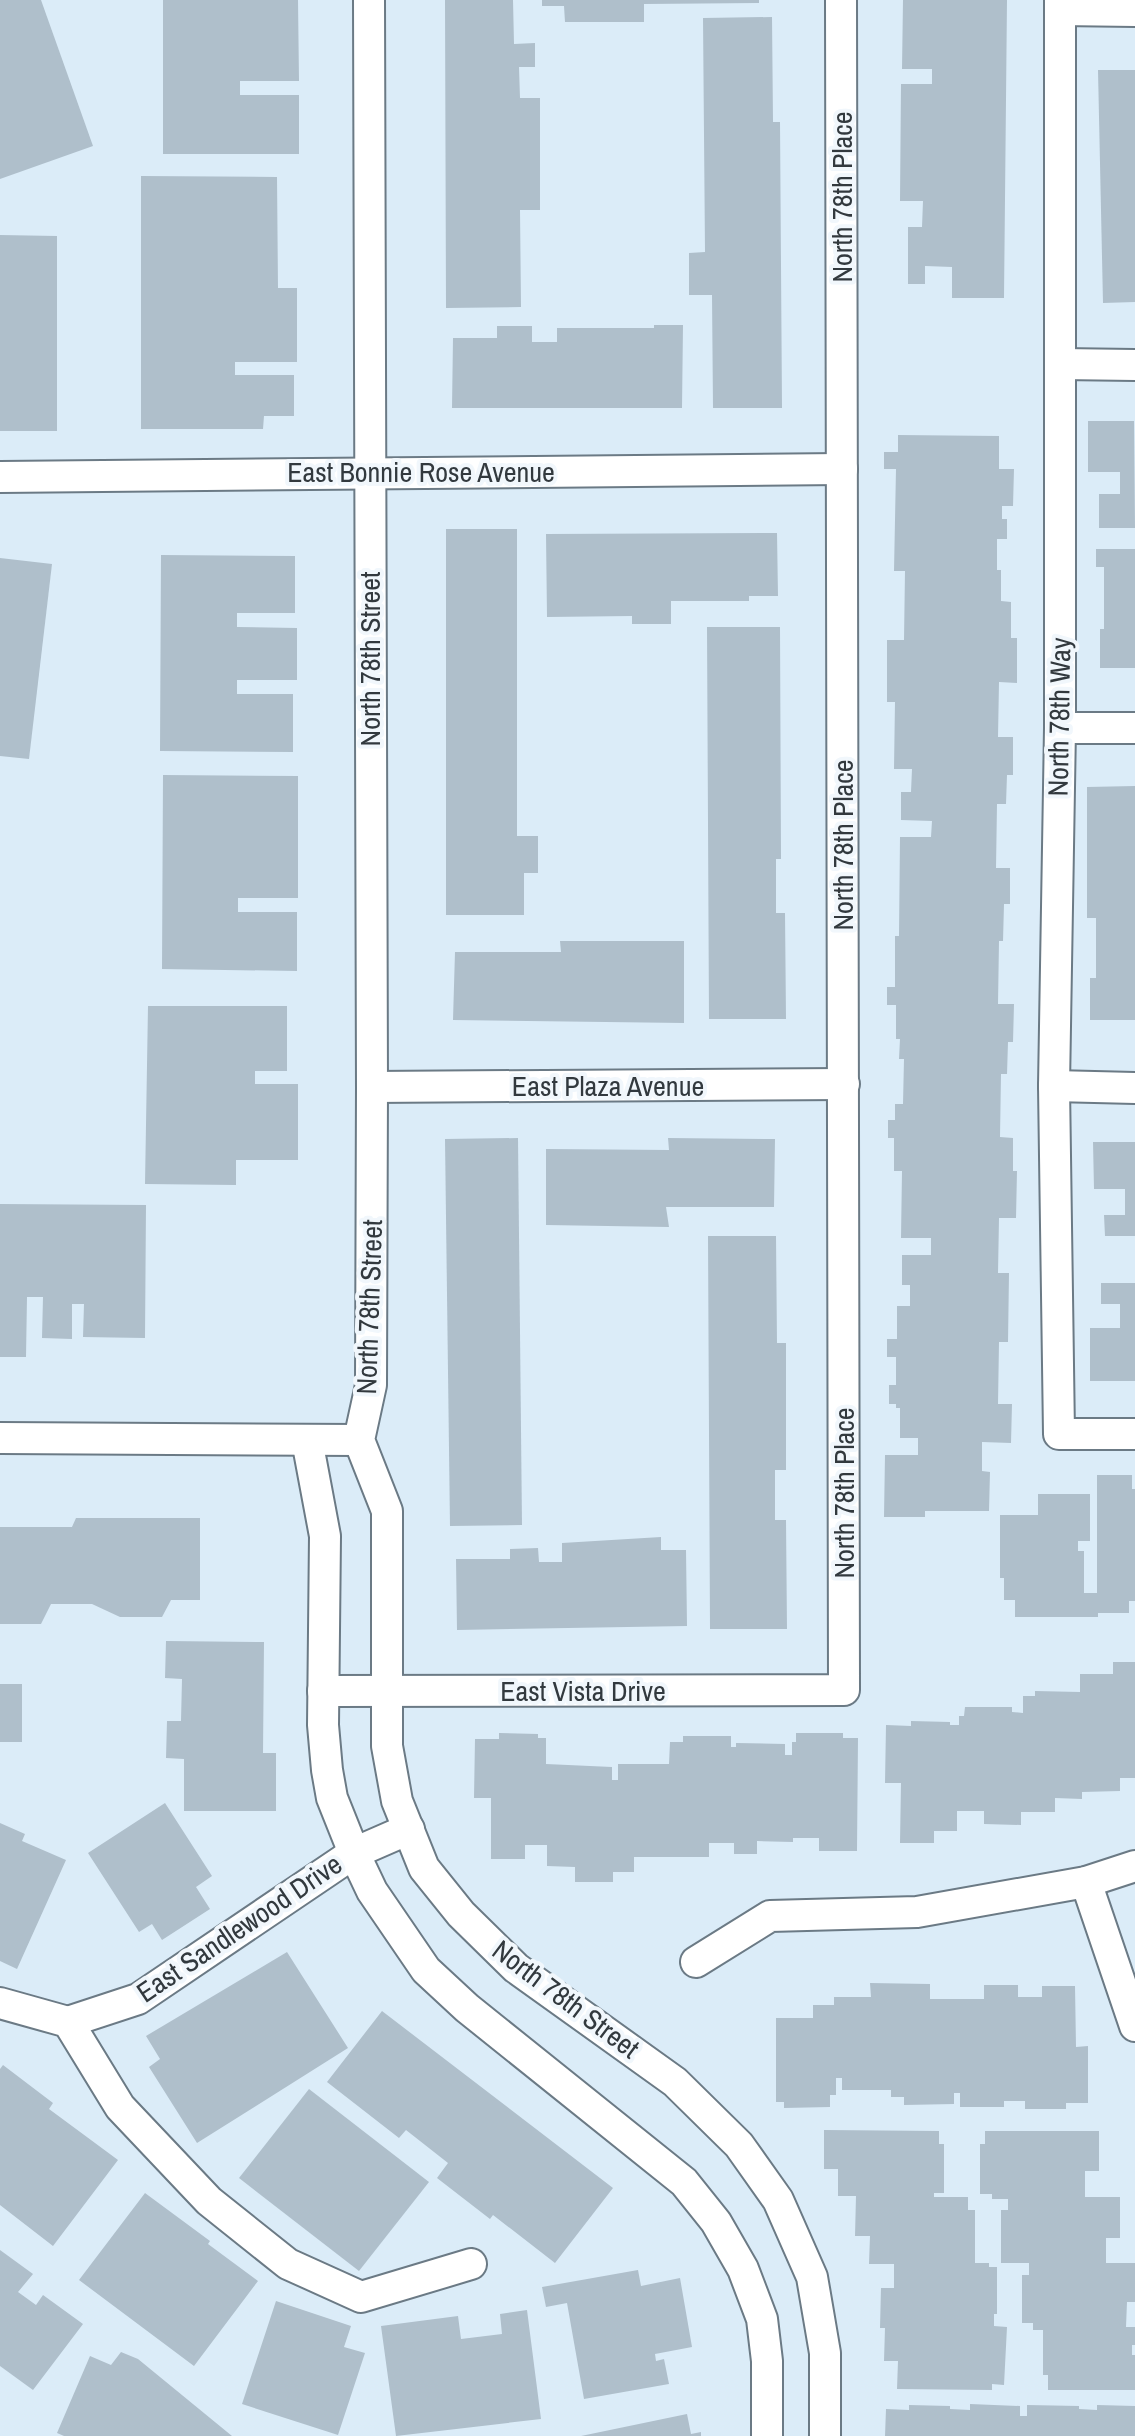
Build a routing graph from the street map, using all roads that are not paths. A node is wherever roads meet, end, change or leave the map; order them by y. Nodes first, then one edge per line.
1 (369, 0) edge
2 (841, 0) edge
3 (1060, 5) edge
4 (1135, 11) edge
5 (1061, 364) junction
6 (1135, 365) edge
7 (842, 469) junction
8 (369, 472) junction
9 (0, 477) edge
10 (1060, 728) junction
11 (1135, 728) edge
12 (844, 1084) junction
13 (1054, 1086) junction
14 (372, 1087) junction
15 (1135, 1088) edge
16 (1135, 1434) edge
17 (0, 1438) edge
18 (307, 1440) junction
19 (359, 1440) junction
20 (844, 1690) joint
21 (323, 1691) junction
22 (387, 1691) junction
23 (409, 1829) junction
24 (354, 1853) junction
25 (1135, 1866) edge
26 (1086, 1882) junction
27 (696, 1962) dead end
28 (0, 2003) edge
29 (68, 2022) junction
30 (1135, 2026) edge
31 (471, 2264) dead end
32 (767, 2436) edge
33 (825, 2436) edge

1 - 8 street, North 78th Street
2 - 7 street, North 78th Place
3 - 4 street
3 - 5 street, North 78th Way
5 - 6 street
5 - 10 street, North 78th Way
7 - 8 street, East Bonnie Rose Avenue
7 - 12 street, North 78th Place
8 - 9 street, East Bonnie Rose Avenue
8 - 14 street, North 78th Street
10 - 11 street
10 - 13 street, North 78th Way
12 - 14 street, East Plaza Avenue
12 - 20 street, North 78th Place
13 - 15 street
13 - 16 street, North 78th Way
14 - 19 street, North 78th Street
17 - 18 street
18 - 19 street
18 - 21 street
19 - 22 street, North 78th Street
20 - 22 street, East Vista Drive
21 - 22 street, East Vista Drive
21 - 24 street
22 - 23 street, North 78th Street
23 - 24 street, East Sandlewood Drive
23 - 33 street, North 78th Street
24 - 29 street, East Sandlewood Drive
24 - 32 street
25 - 26 street
26 - 27 street
26 - 30 street
28 - 29 street
29 - 31 street

